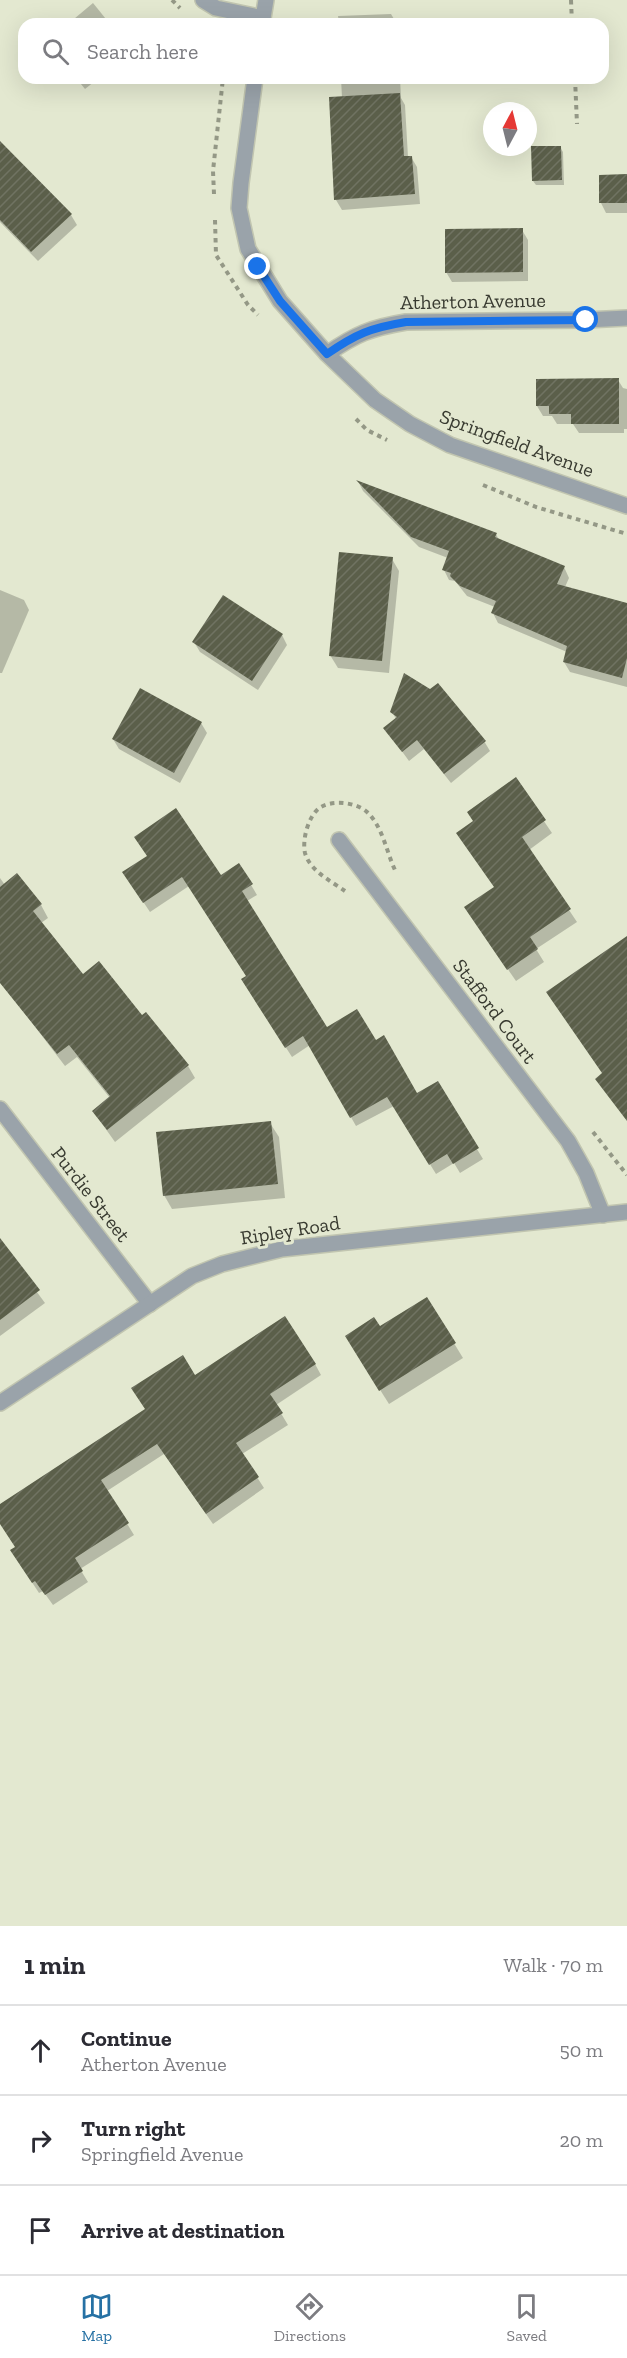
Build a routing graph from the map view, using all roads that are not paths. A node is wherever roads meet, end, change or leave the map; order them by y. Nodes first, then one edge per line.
1 (203, 0) edge
2 (266, 0) edge
3 (252, 18) edge
4 (263, 18) edge
5 (254, 84) edge
6 (627, 318) edge
7 (327, 354) junction
8 (627, 506) edge
9 (339, 840) dead end
10 (0, 1109) edge
11 (627, 1212) edge
12 (603, 1215) junction
13 (150, 1304) junction
14 (0, 1403) edge

1 - 3 street
2 - 4 street
5 - 7 street, Springfield Avenue
6 - 7 street, Atherton Avenue
7 - 8 street, Springfield Avenue
9 - 12 street, Stafford Court
10 - 13 street, Purdie Street
11 - 12 street, Ripley Road
12 - 13 street, Ripley Road
13 - 14 street, Ripley Road

